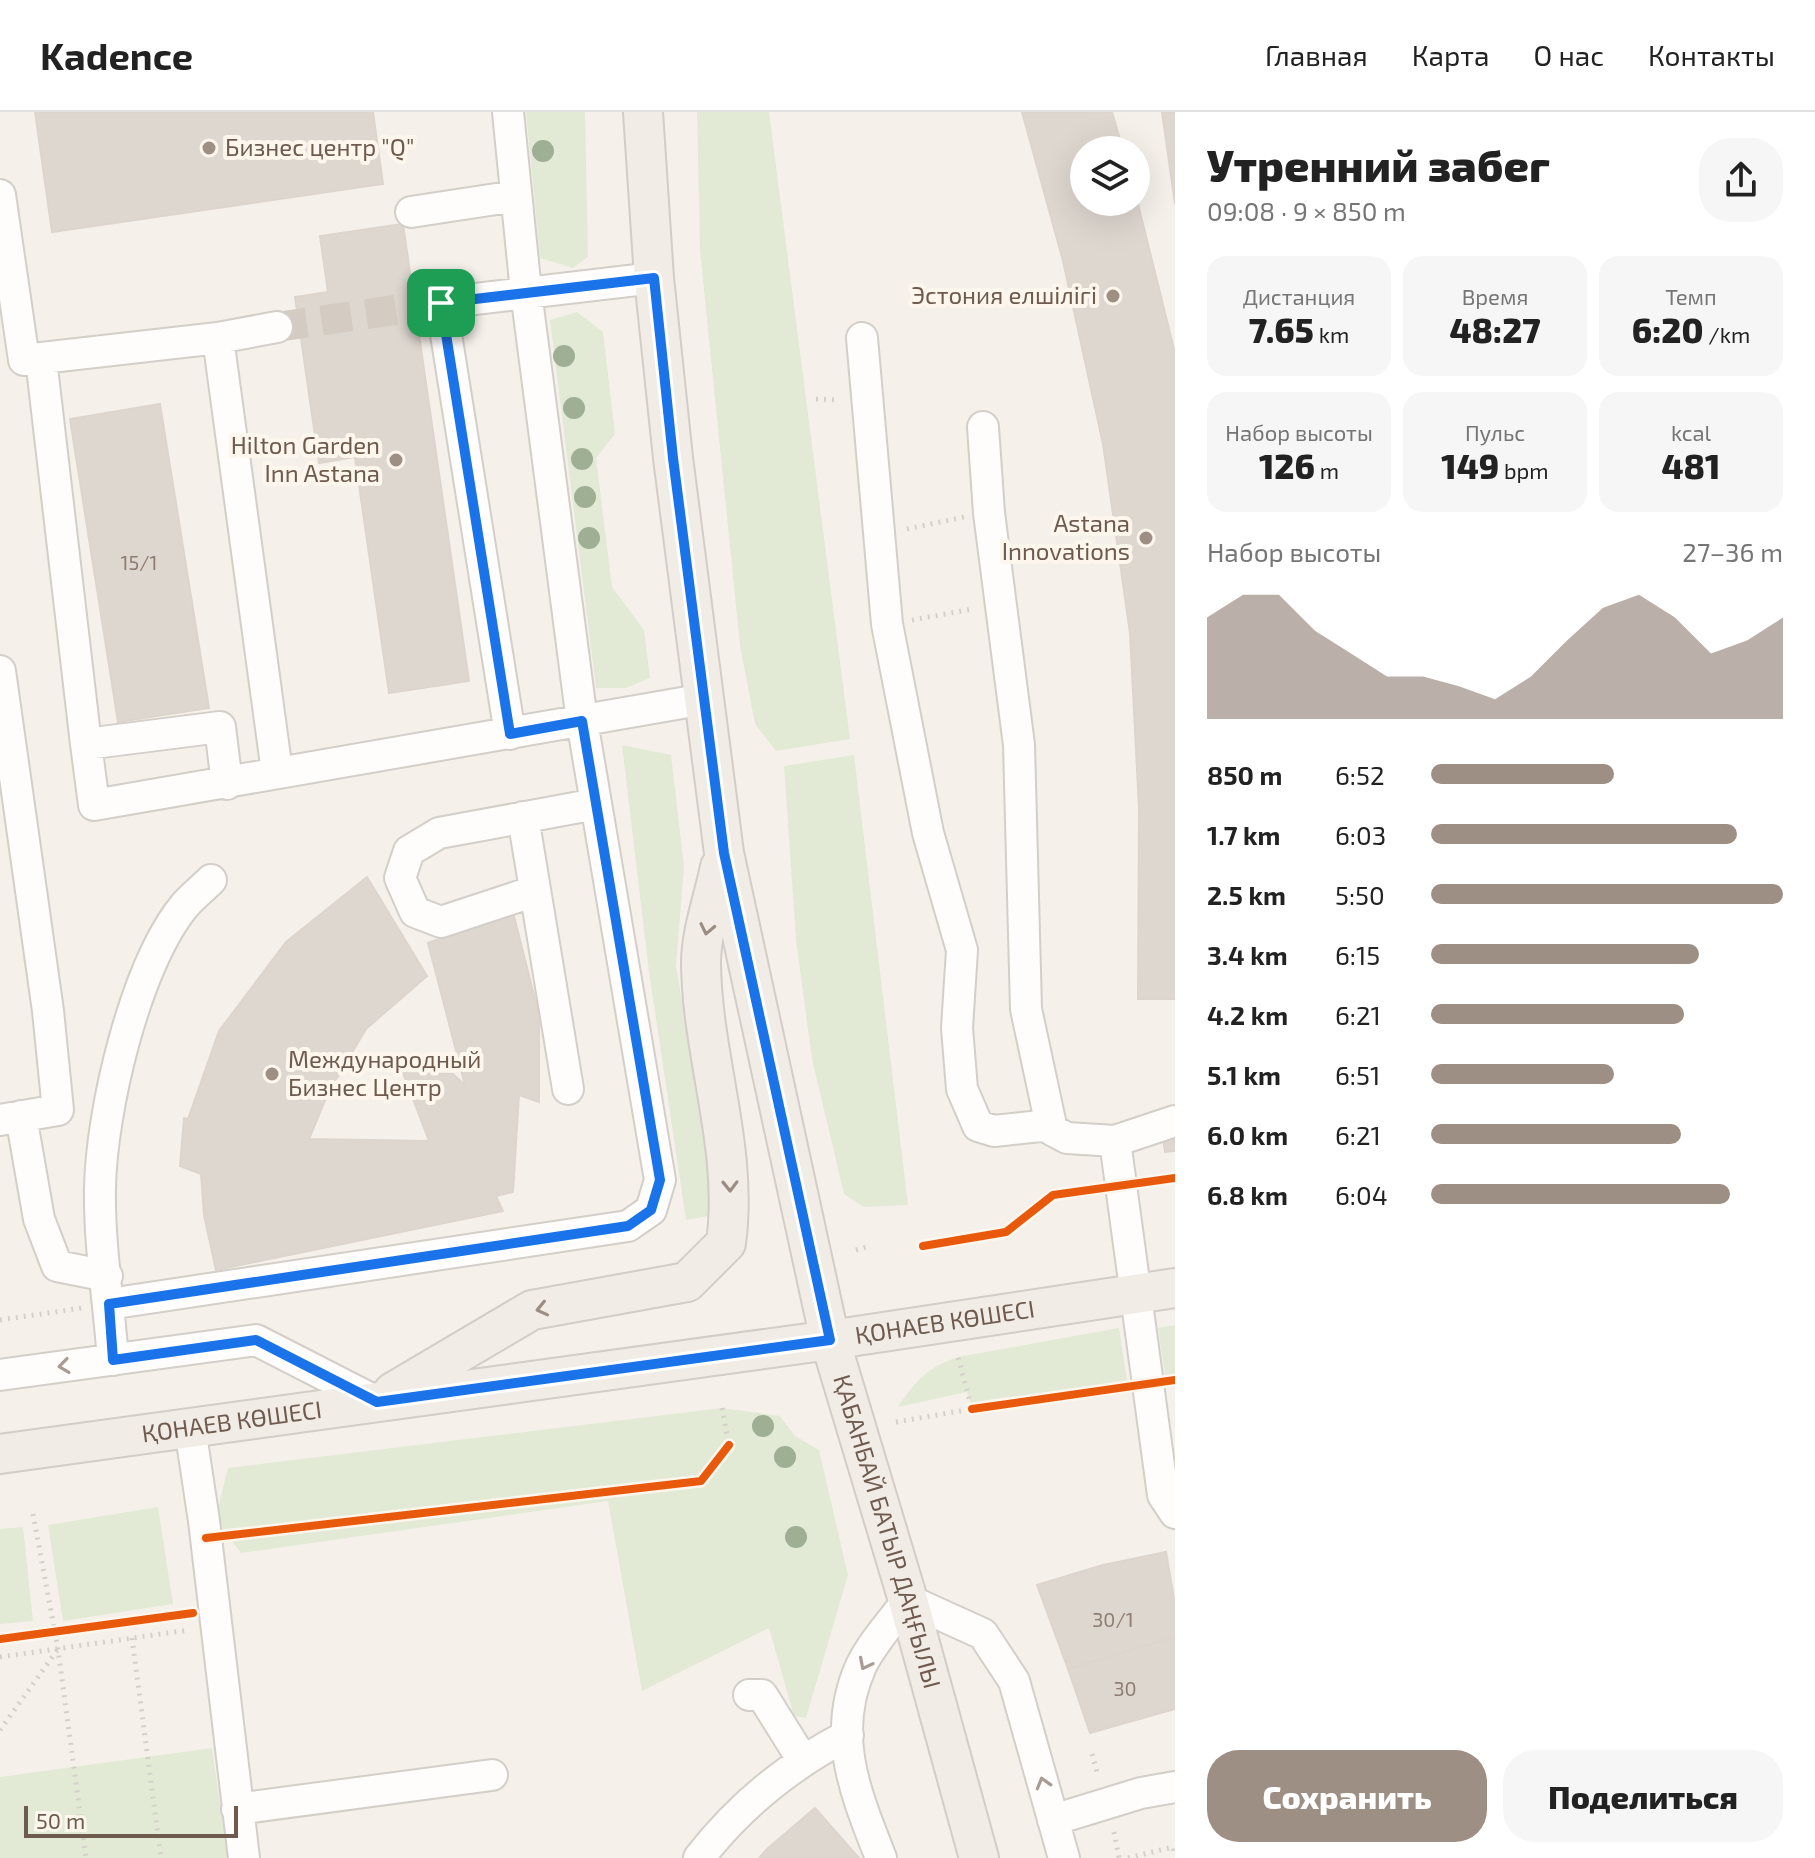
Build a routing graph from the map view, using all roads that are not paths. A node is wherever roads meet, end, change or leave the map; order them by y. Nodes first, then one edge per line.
1 (508, 112) edge
2 (643, 112) edge
3 (0, 195) edge
4 (516, 196) junction
5 (411, 212) dead end
6 (654, 278) junction
7 (526, 292) junction
8 (277, 327) tunnel mouth
9 (218, 338) junction
10 (862, 338) dead end
11 (41, 359) junction
12 (983, 427) dead end
13 (0, 671) edge
14 (705, 699) junction
15 (582, 721) junction
16 (510, 734) junction
17 (86, 744) junction
18 (277, 772) junction
19 (227, 784) junction
20 (596, 804) junction
21 (523, 817) junction
22 (724, 853) junction
23 (211, 880) dead end
24 (535, 891) junction
25 (568, 1089) dead end
26 (10, 1118) edge
27 (1175, 1121) edge
28 (1050, 1125) junction
29 (1115, 1141) junction
30 (1175, 1288) edge
31 (108, 1290) junction
32 (1136, 1294) junction
33 (830, 1340) junction
34 (113, 1360) junction
35 (0, 1375) edge
36 (377, 1402) junction
37 (190, 1428) junction
38 (0, 1454) edge
39 (1175, 1513) edge
40 (908, 1600) junction
41 (749, 1695) dead end
42 (848, 1735) junction
43 (802, 1759) junction
44 (492, 1775) dead end
45 (1175, 1787) edge
46 (237, 1809) junction
47 (1053, 1820) junction
48 (244, 1858) edge
49 (699, 1858) edge
50 (881, 1858) edge
51 (979, 1858) edge
52 (1064, 1858) edge

1 - 4 lane
2 - 6 main road, ҚАБАНБАЙ БАТЫР ДАҢҒЫЛЫ
3 - 11 lane
4 - 5 lane
4 - 7 lane
6 - 7 lane
6 - 14 main road, ҚАБАНБАЙ БАТЫР ДАҢҒЫЛЫ
7 - 15 lane
7 - 16 lane
8 - 9 lane
9 - 11 lane
9 - 18 lane
10 - 28 lane
11 - 17 lane
12 - 28 lane
13 - 26 lane
14 - 15 lane
14 - 22 main road, ҚАБАНБАЙ БАТЫР ДАҢҒЫЛЫ
15 - 16 lane
15 - 20 lane
16 - 18 lane
17 - 19 lane
17 - 19 lane
18 - 19 lane
20 - 21 lane
20 - 31 lane
21 - 24 lane
21 - 24 lane
22 - 33 main road, ҚАБАНБАЙ БАТЫР ДАҢҒЫЛЫ
22 -> 36 main road
23 - 31 lane
24 - 25 lane
26 - 31 lane
27 - 29 lane
28 - 29 lane
29 - 32 lane
30 - 32 main road, ҚОНАЕВ КӨШЕСІ
31 - 34 lane
32 - 33 main road, ҚОНАЕВ КӨШЕСІ
32 - 39 lane
33 - 36 main road, ҚОНАЕВ КӨШЕСІ
33 - 40 main road, ҚАБАНБАЙ БАТЫР ДАҢҒЫЛЫ
34 -> 35 lane
34 - 36 lane
36 - 37 main road, ҚОНАЕВ КӨШЕСІ
37 - 38 main road, ҚОНАЕВ КӨШЕСІ
37 - 46 lane
40 -> 42 lane
47 -> 40 lane
40 - 51 main road, ҚАБАНБАЙ БАТЫР ДАҢҒЫЛЫ
41 - 43 lane
42 - 43 lane
42 - 50 lane
43 - 49 lane
44 - 46 lane
45 - 47 lane
46 - 48 lane
47 - 52 lane

